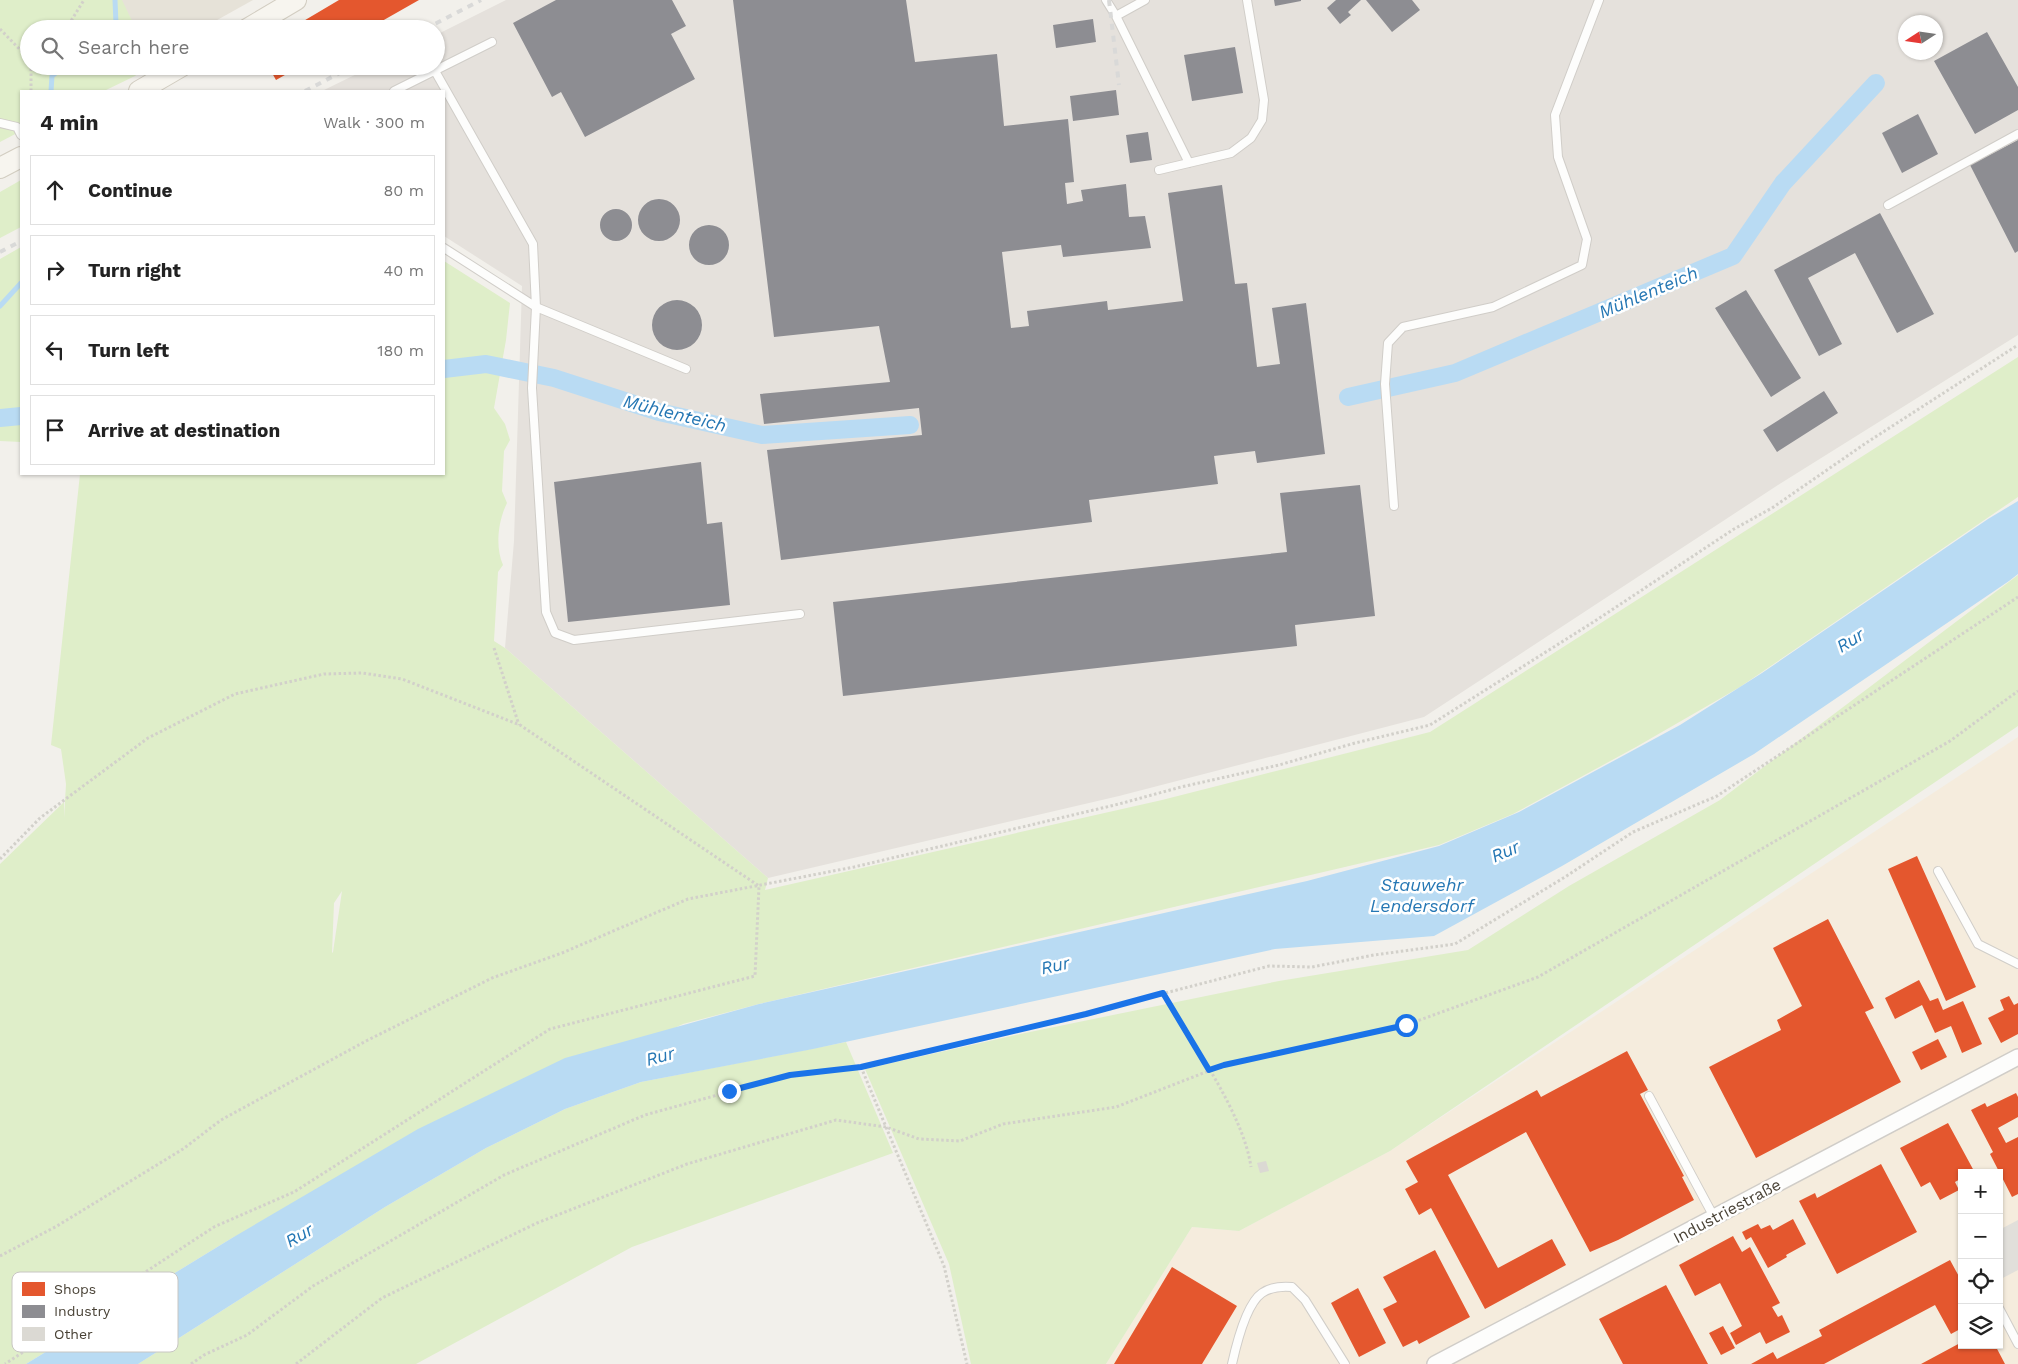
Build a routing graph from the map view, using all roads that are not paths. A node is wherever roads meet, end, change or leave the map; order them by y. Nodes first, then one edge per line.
1 (296, 0) edge
2 (1106, 0) edge
3 (1145, 0) edge
4 (1247, 0) edge
5 (1599, 0) edge
6 (1116, 16) junction
7 (262, 20) edge
8 (492, 42) dead end
9 (445, 66) edge
10 (169, 75) edge
11 (427, 75) edge
12 (437, 75) edge
13 (151, 88) edge
14 (396, 90) edge
15 (0, 123) edge
16 (20, 133) edge
17 (2018, 134) edge
18 (20, 158) edge
19 (1188, 163) junction
20 (0, 168) edge
21 (1159, 170) dead end
22 (1888, 205) dead end
23 (445, 249) edge
24 (536, 308) junction
25 (686, 369) dead end
26 (1394, 506) dead end
27 (800, 614) dead end
28 (1938, 871) dead end
29 (2018, 964) edge
30 (2018, 1056) edge
31 (1648, 1096) dead end
32 (1714, 1217) junction
33 (2003, 1316) edge
34 (2018, 1344) edge
35 (1232, 1364) edge
36 (1346, 1364) edge
37 (1435, 1364) edge

1 - 7 main road
2 - 6 lane
3 - 6 lane
4 - 19 lane
5 - 26 lane
6 - 19 lane
8 - 9 lane
10 - 13 main road
11 - 14 lane
12 - 24 lane
15 - 16 lane
17 - 22 lane
18 - 20 main road
19 - 21 lane
23 - 24 lane
24 - 25 lane
24 - 27 lane
28 - 29 lane
30 - 32 street, Industriestraße
31 - 32 lane
32 - 37 street, Industriestraße
33 - 34 lane
35 - 36 lane

